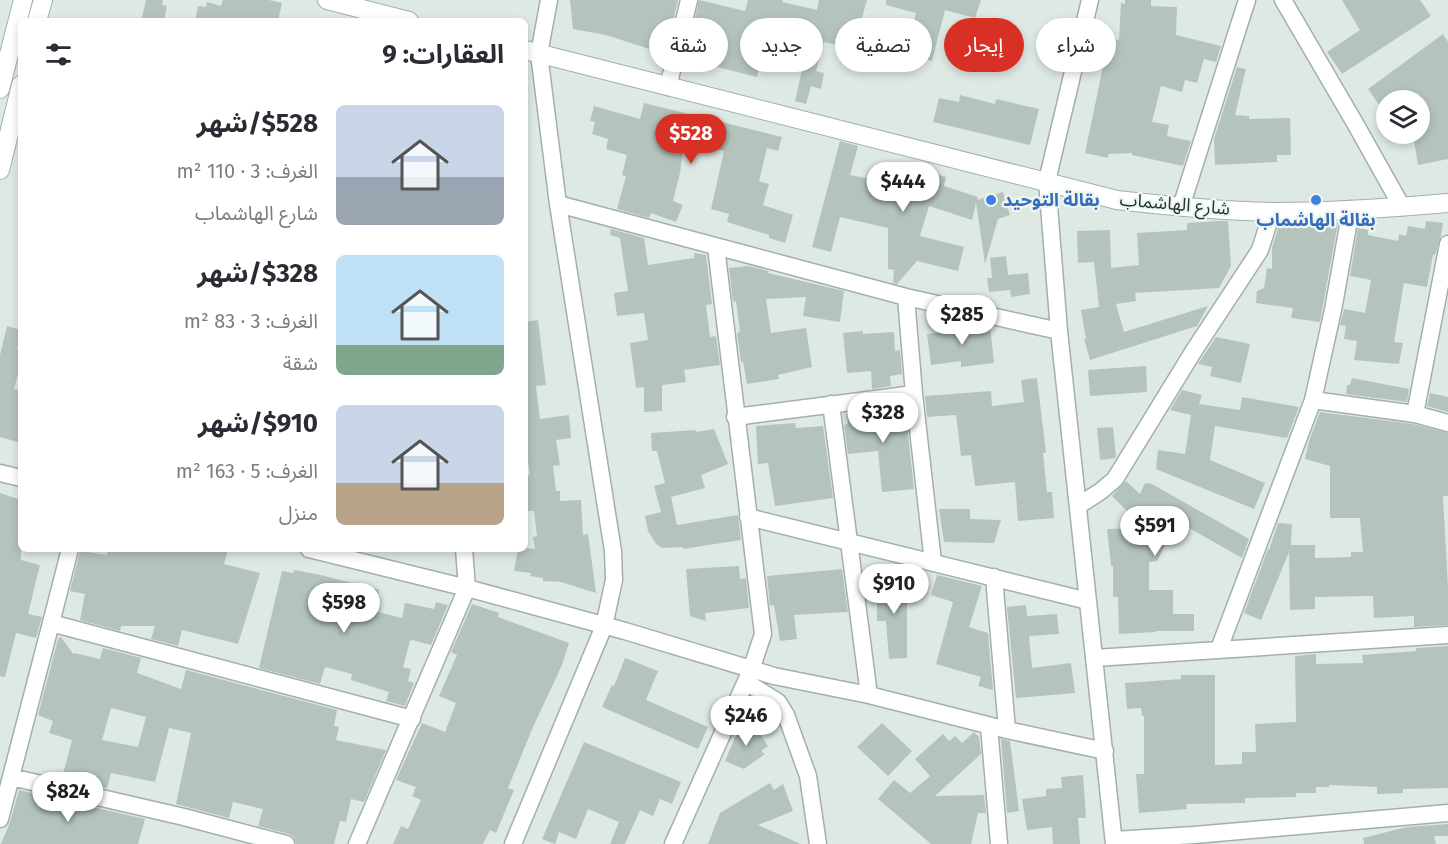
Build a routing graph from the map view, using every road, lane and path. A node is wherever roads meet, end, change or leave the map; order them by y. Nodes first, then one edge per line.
1 (23, 0) edge
2 (43, 0) edge
3 (327, 0) edge
4 (549, 0) edge
5 (689, 0) edge
6 (1090, 0) edge
7 (1247, 0) edge
8 (1283, 0) edge
9 (18, 18) edge
10 (38, 18) edge
11 (394, 18) edge
12 (18, 20) edge
13 (532, 52) edge
14 (668, 87) junction
15 (0, 90) edge
16 (18, 97) edge
17 (0, 170) edge
18 (1047, 181) junction
19 (1448, 203) edge
20 (558, 204) junction
21 (1181, 207) junction
22 (1402, 207) junction
23 (1351, 209) junction
24 (1272, 212) junction
25 (1448, 243) edge
26 (716, 247) junction
27 (906, 297) junction
28 (1059, 331) junction
29 (914, 394) junction
30 (1313, 400) junction
31 (831, 404) junction
32 (1415, 414) junction
33 (735, 417) junction
34 (1448, 423) edge
35 (0, 473) edge
36 (18, 477) edge
37 (1078, 506) junction
38 (748, 517) junction
39 (849, 543) junction
40 (69, 552) edge
41 (321, 552) edge
42 (464, 552) edge
43 (933, 562) junction
44 (994, 577) junction
45 (468, 588) junction
46 (1088, 601) junction
47 (51, 623) junction
48 (604, 626) junction
49 (1448, 635) edge
50 (1219, 650) junction
51 (1095, 657) junction
52 (749, 676) junction
53 (869, 695) junction
54 (412, 719) junction
55 (989, 726) junction
56 (1007, 730) junction
57 (1105, 751) junction
58 (11, 777) junction
59 (1448, 813) edge
60 (0, 819) edge
61 (1114, 842) edge
62 (286, 844) edge
63 (357, 844) edge
64 (513, 844) edge
65 (673, 844) edge
66 (818, 844) edge
67 (999, 844) edge

1 - 9 street
2 - 10 street
3 - 11 street
4 - 13 street
5 - 14 street
6 - 18 street
7 - 21 street
8 - 22 street
12 - 15 street
13 - 14 street, شارع الهاشماب
13 - 20 street
14 - 18 street, شارع الهاشماب
16 - 17 street
18 - 21 street, شارع الهاشماب
18 - 28 street
19 - 22 street, شارع الهاشماب
20 - 26 street
20 - 48 street
21 - 24 street, شارع الهاشماب
22 - 23 street, شارع الهاشماب
23 - 24 street, شارع الهاشماب
23 - 30 street
24 - 37 street
25 - 32 street
26 - 27 street
26 - 33 street
27 - 28 street
27 - 29 street
28 - 37 street
29 - 31 street
29 - 43 street
30 - 32 street
30 - 50 street
31 - 33 street
31 - 39 street
32 - 34 street
33 - 38 street
35 - 36 street
37 - 46 street
38 - 39 street
38 - 52 street
39 - 43 street
39 - 53 street
40 - 47 street
41 - 45 street
42 - 45 street
43 - 44 street
44 - 46 street
44 - 56 street
45 - 48 street
45 - 54 street
46 - 51 street
47 - 54 street
47 - 58 street
48 - 52 street
48 - 64 street
49 - 50 street
50 - 51 street
51 - 57 street
52 - 53 street
52 - 65 street
52 - 66 street
53 - 55 street
54 - 63 street
55 - 56 street
55 - 67 street
56 - 57 street
57 - 61 street
58 - 60 street
58 - 62 street
59 - 61 street

